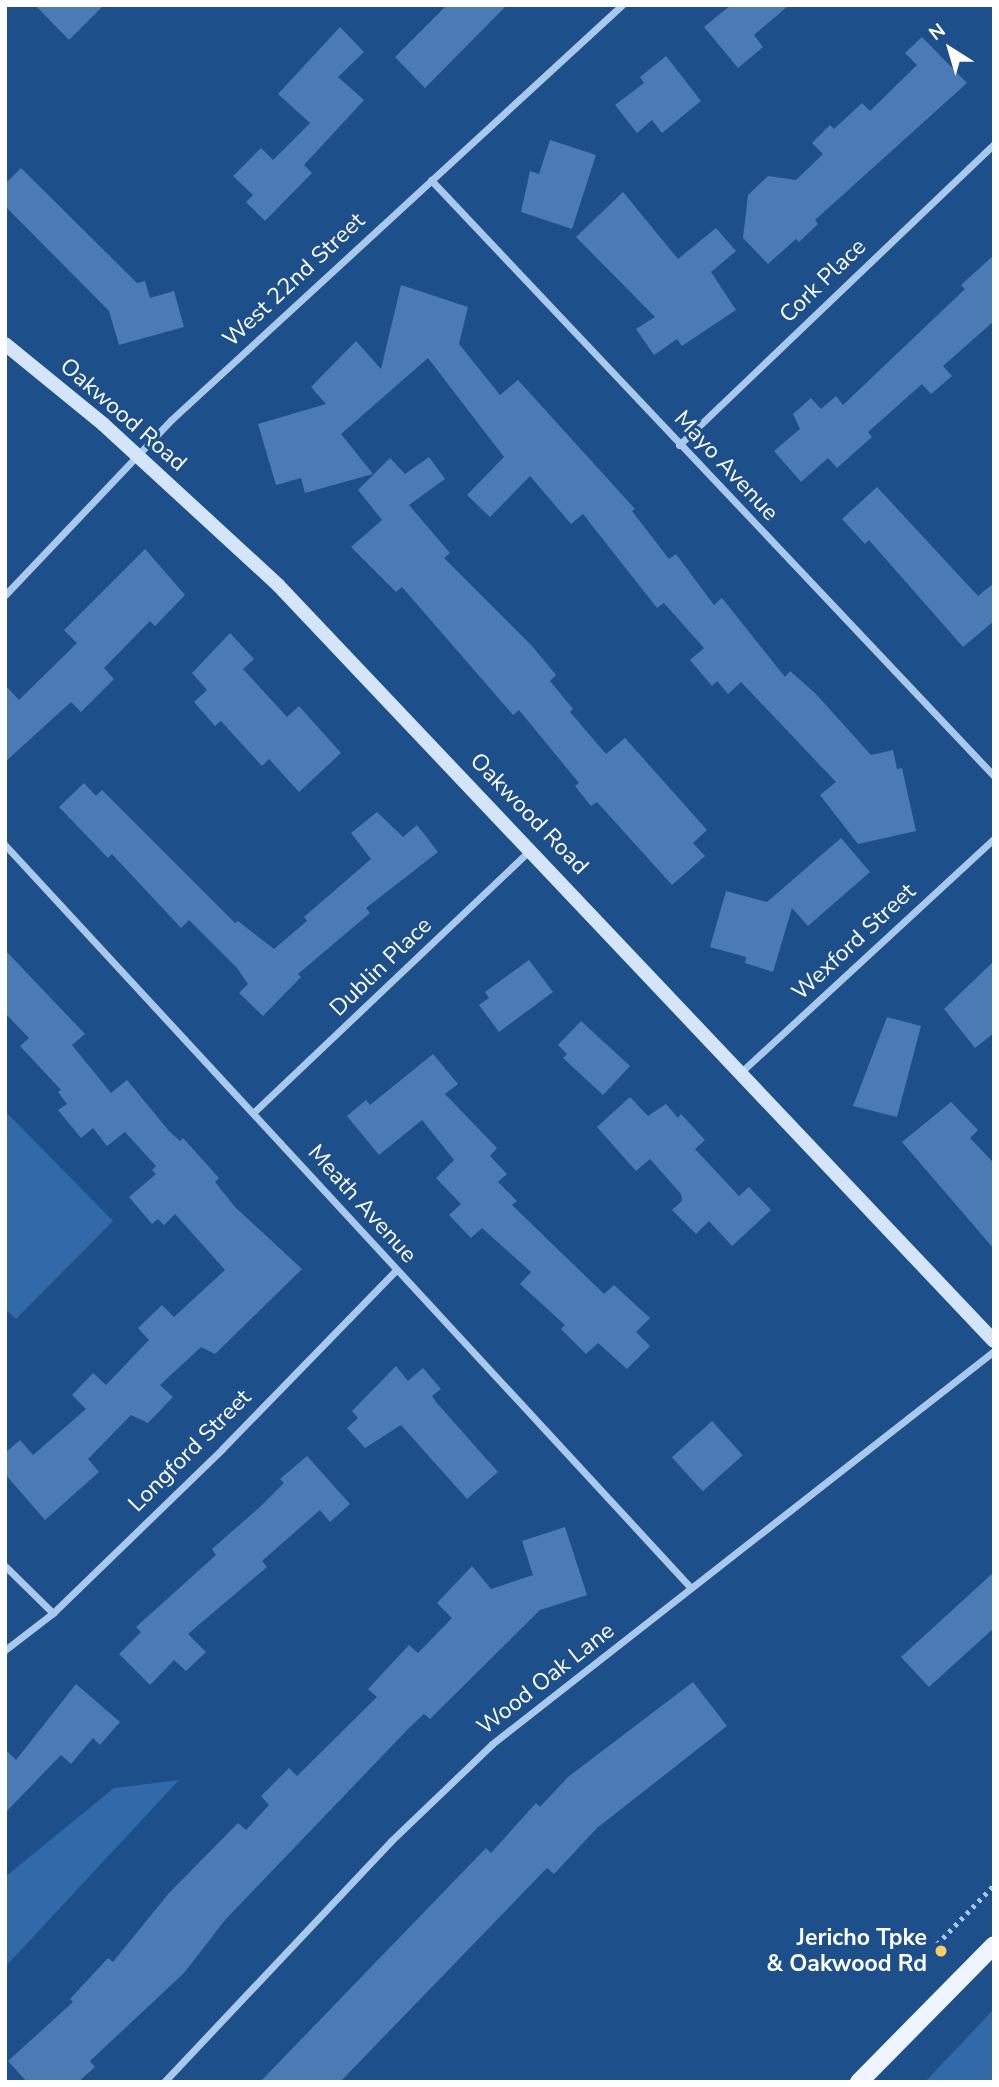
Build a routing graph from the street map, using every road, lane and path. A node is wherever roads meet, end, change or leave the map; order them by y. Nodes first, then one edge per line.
1 (622, 5) edge
2 (994, 144) edge
3 (431, 180) junction
4 (5, 344) edge
5 (679, 445) junction
6 (136, 455) junction
7 (5, 595) edge
8 (994, 776) edge
9 (994, 839) edge
10 (5, 845) edge
11 (531, 848) junction
12 (740, 1073) junction
13 (254, 1112) junction
14 (395, 1271) junction
15 (994, 1341) edge
16 (994, 1351) edge
17 (5, 1566) edge
18 (691, 1588) junction
19 (53, 1613) junction
20 (5, 1650) edge
21 (994, 1885) edge
22 (937, 1944) dead end
23 (994, 1945) edge
24 (164, 2082) edge
25 (859, 2082) edge

1 - 3 street, West 22nd Street
2 - 5 street, Cork Place
3 - 5 street, Mayo Avenue
3 - 6 street, West 22nd Street
4 - 6 main road, Oakwood Road
5 - 8 street, Mayo Avenue
6 - 7 street, West 22nd Street
6 - 11 main road, Oakwood Road
9 - 12 street, Wexford Street
10 - 13 street, Meath Avenue
11 - 12 main road, Oakwood Road
11 - 13 street, Dublin Place
12 - 15 main road, Oakwood Road
13 - 14 street, Meath Avenue
14 - 18 street, Meath Avenue
14 - 19 street, Longford Street
16 - 18 street, Wood Oak Lane
17 - 19 street
18 - 24 street, Wood Oak Lane
19 - 20 street, Longford Street
21 - 22 path
23 - 25 main road

